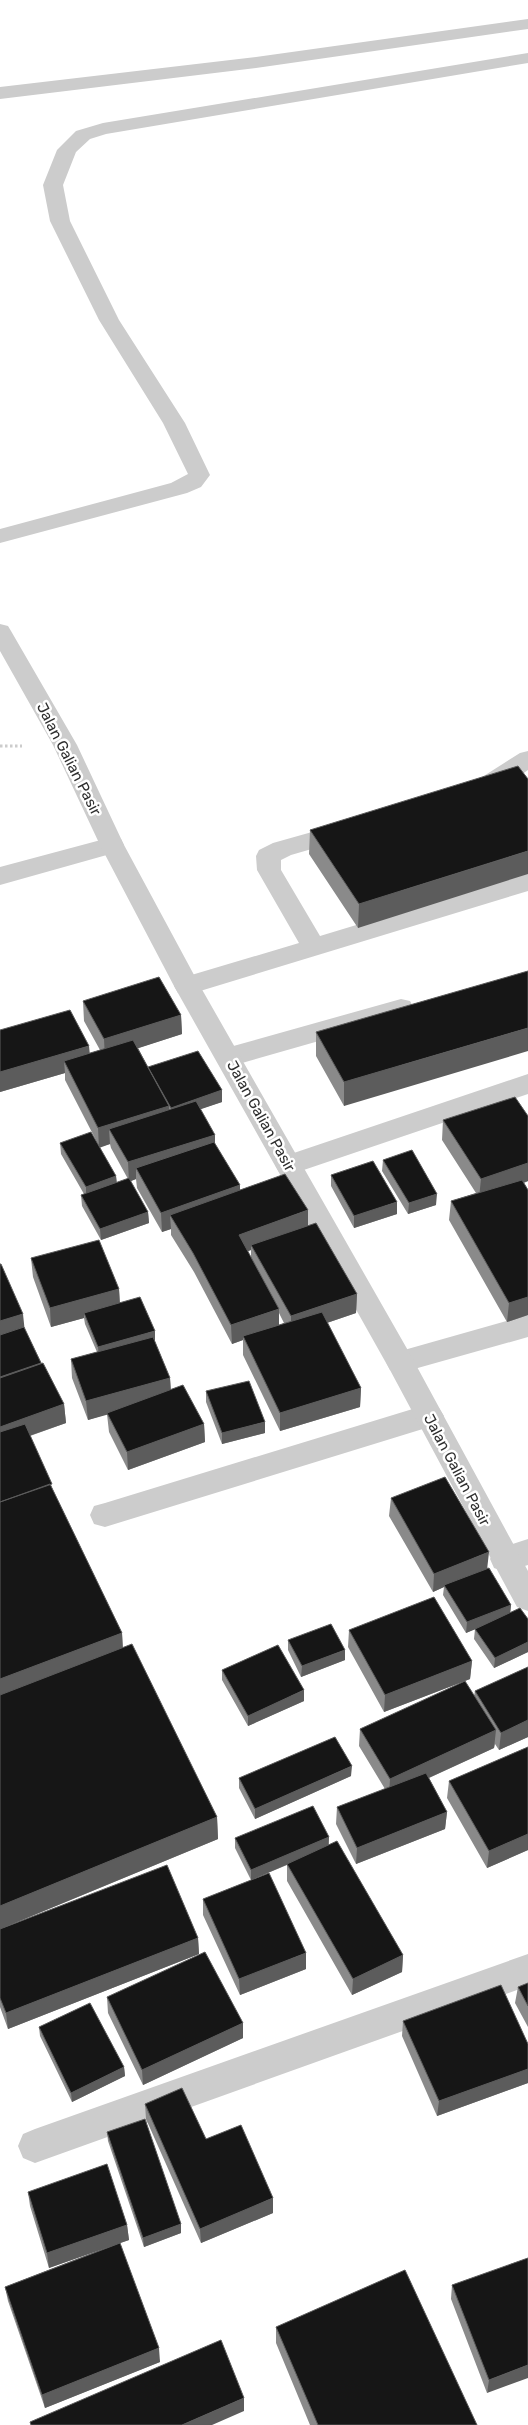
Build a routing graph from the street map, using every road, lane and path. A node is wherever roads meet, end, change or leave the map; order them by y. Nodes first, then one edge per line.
1 (528, 24) edge
2 (528, 58) edge
3 (0, 93) edge
4 (0, 536) edge
5 (0, 631) edge
6 (528, 759) edge
7 (467, 794) edge
8 (366, 824) edge
9 (112, 845) junction
10 (0, 876) edge
11 (528, 882) edge
12 (314, 947) junction
13 (187, 986) junction
14 (425, 1001) edge
15 (228, 1057) junction
16 (528, 1084) edge
17 (289, 1165) junction
18 (528, 1326) edge
19 (400, 1362) junction
20 (429, 1416) junction
21 (106, 1515) dead end
22 (516, 1555) edge
23 (528, 1598) edge
24 (528, 1970) edge
25 (34, 2146) dead end

1 - 3 street
2 - 4 street
5 - 9 street, Jalan Galian Pasir
6 - 7 street
8 - 12 street
9 - 10 street
9 - 13 street, Jalan Galian Pasir
11 - 12 street
12 - 13 street
13 - 15 street, Jalan Galian Pasir
14 - 15 street
15 - 17 street, Jalan Galian Pasir
16 - 17 street
17 - 19 street, Jalan Galian Pasir
18 - 19 street
19 - 20 street, Jalan Galian Pasir
20 - 21 street
20 - 22 street, Jalan Galian Pasir
22 - 23 street, Jalan Galian Pasir
24 - 25 street

